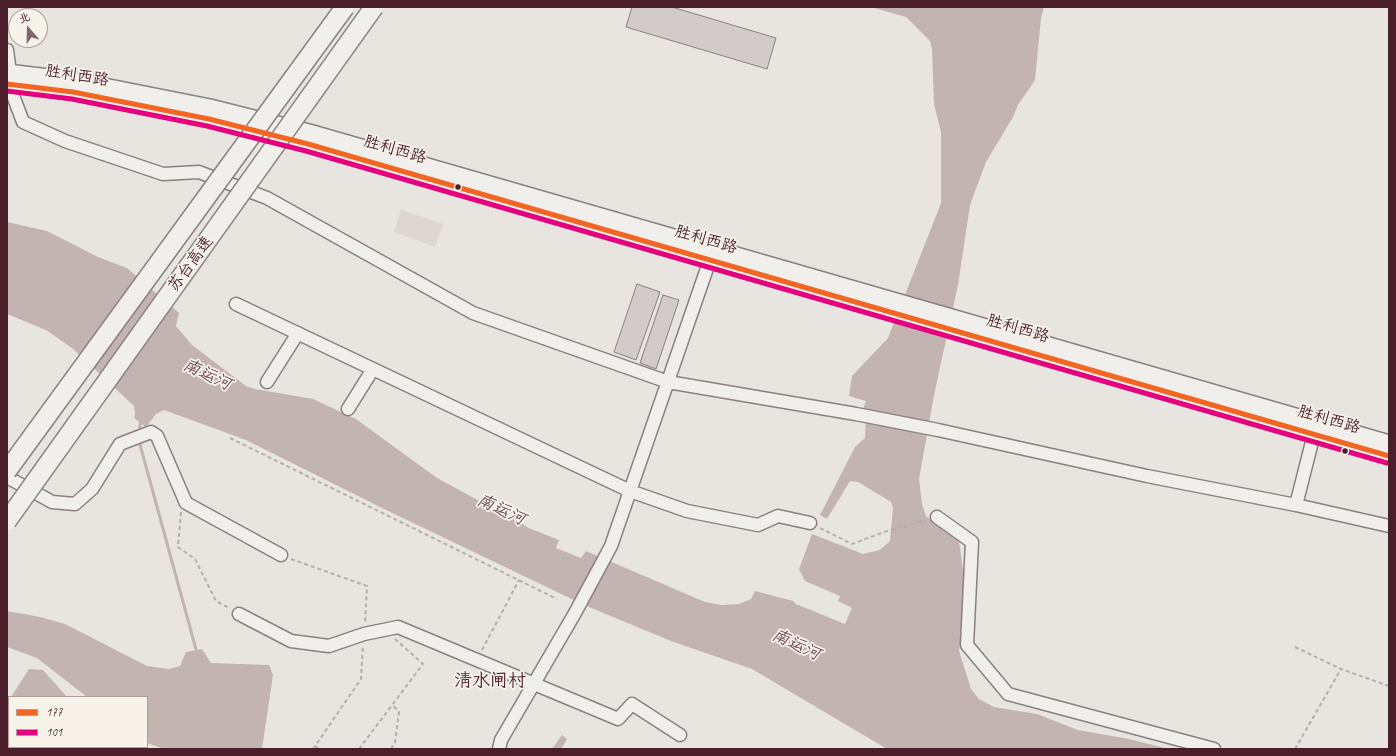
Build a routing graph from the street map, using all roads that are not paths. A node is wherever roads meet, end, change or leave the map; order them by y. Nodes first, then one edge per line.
1 (345, 7) edge
2 (374, 7) edge
3 (7, 50) edge
4 (8, 78) edge
5 (712, 254) junction
6 (236, 304) dead end
7 (298, 333) junction
8 (373, 369) junction
9 (267, 382) dead end
10 (668, 382) junction
11 (348, 409) dead end
12 (1316, 428) junction
13 (1389, 443) edge
14 (1389, 456) edge
15 (7, 471) edge
16 (7, 477) edge
17 (630, 491) junction
18 (1296, 505) junction
19 (937, 517) road end
20 (7, 521) edge
21 (810, 523) road end
22 (1389, 526) edge
23 (281, 555) dead end
24 (239, 614) road end
25 (533, 684) junction
26 (680, 735) dead end
27 (499, 749) edge
28 (1214, 749) edge

1 - 15 highway, 苏台高速, bridge
2 - 20 highway, 苏台高速, bridge
3 - 4 street
4 - 5 main road, 胜利西路
4 - 10 street
5 - 10 street
5 - 12 main road, 胜利西路
6 - 7 street
7 - 8 street
7 - 9 street
8 - 11 street
8 - 17 street
10 - 17 street
10 - 18 street
12 - 13 main road, 胜利西路
12 - 14 main road, 胜利西路
12 - 18 street
16 - 23 street
17 - 21 street
17 - 25 street
18 - 22 street
19 - 28 street
24 - 25 street
25 - 26 street
25 - 27 street

